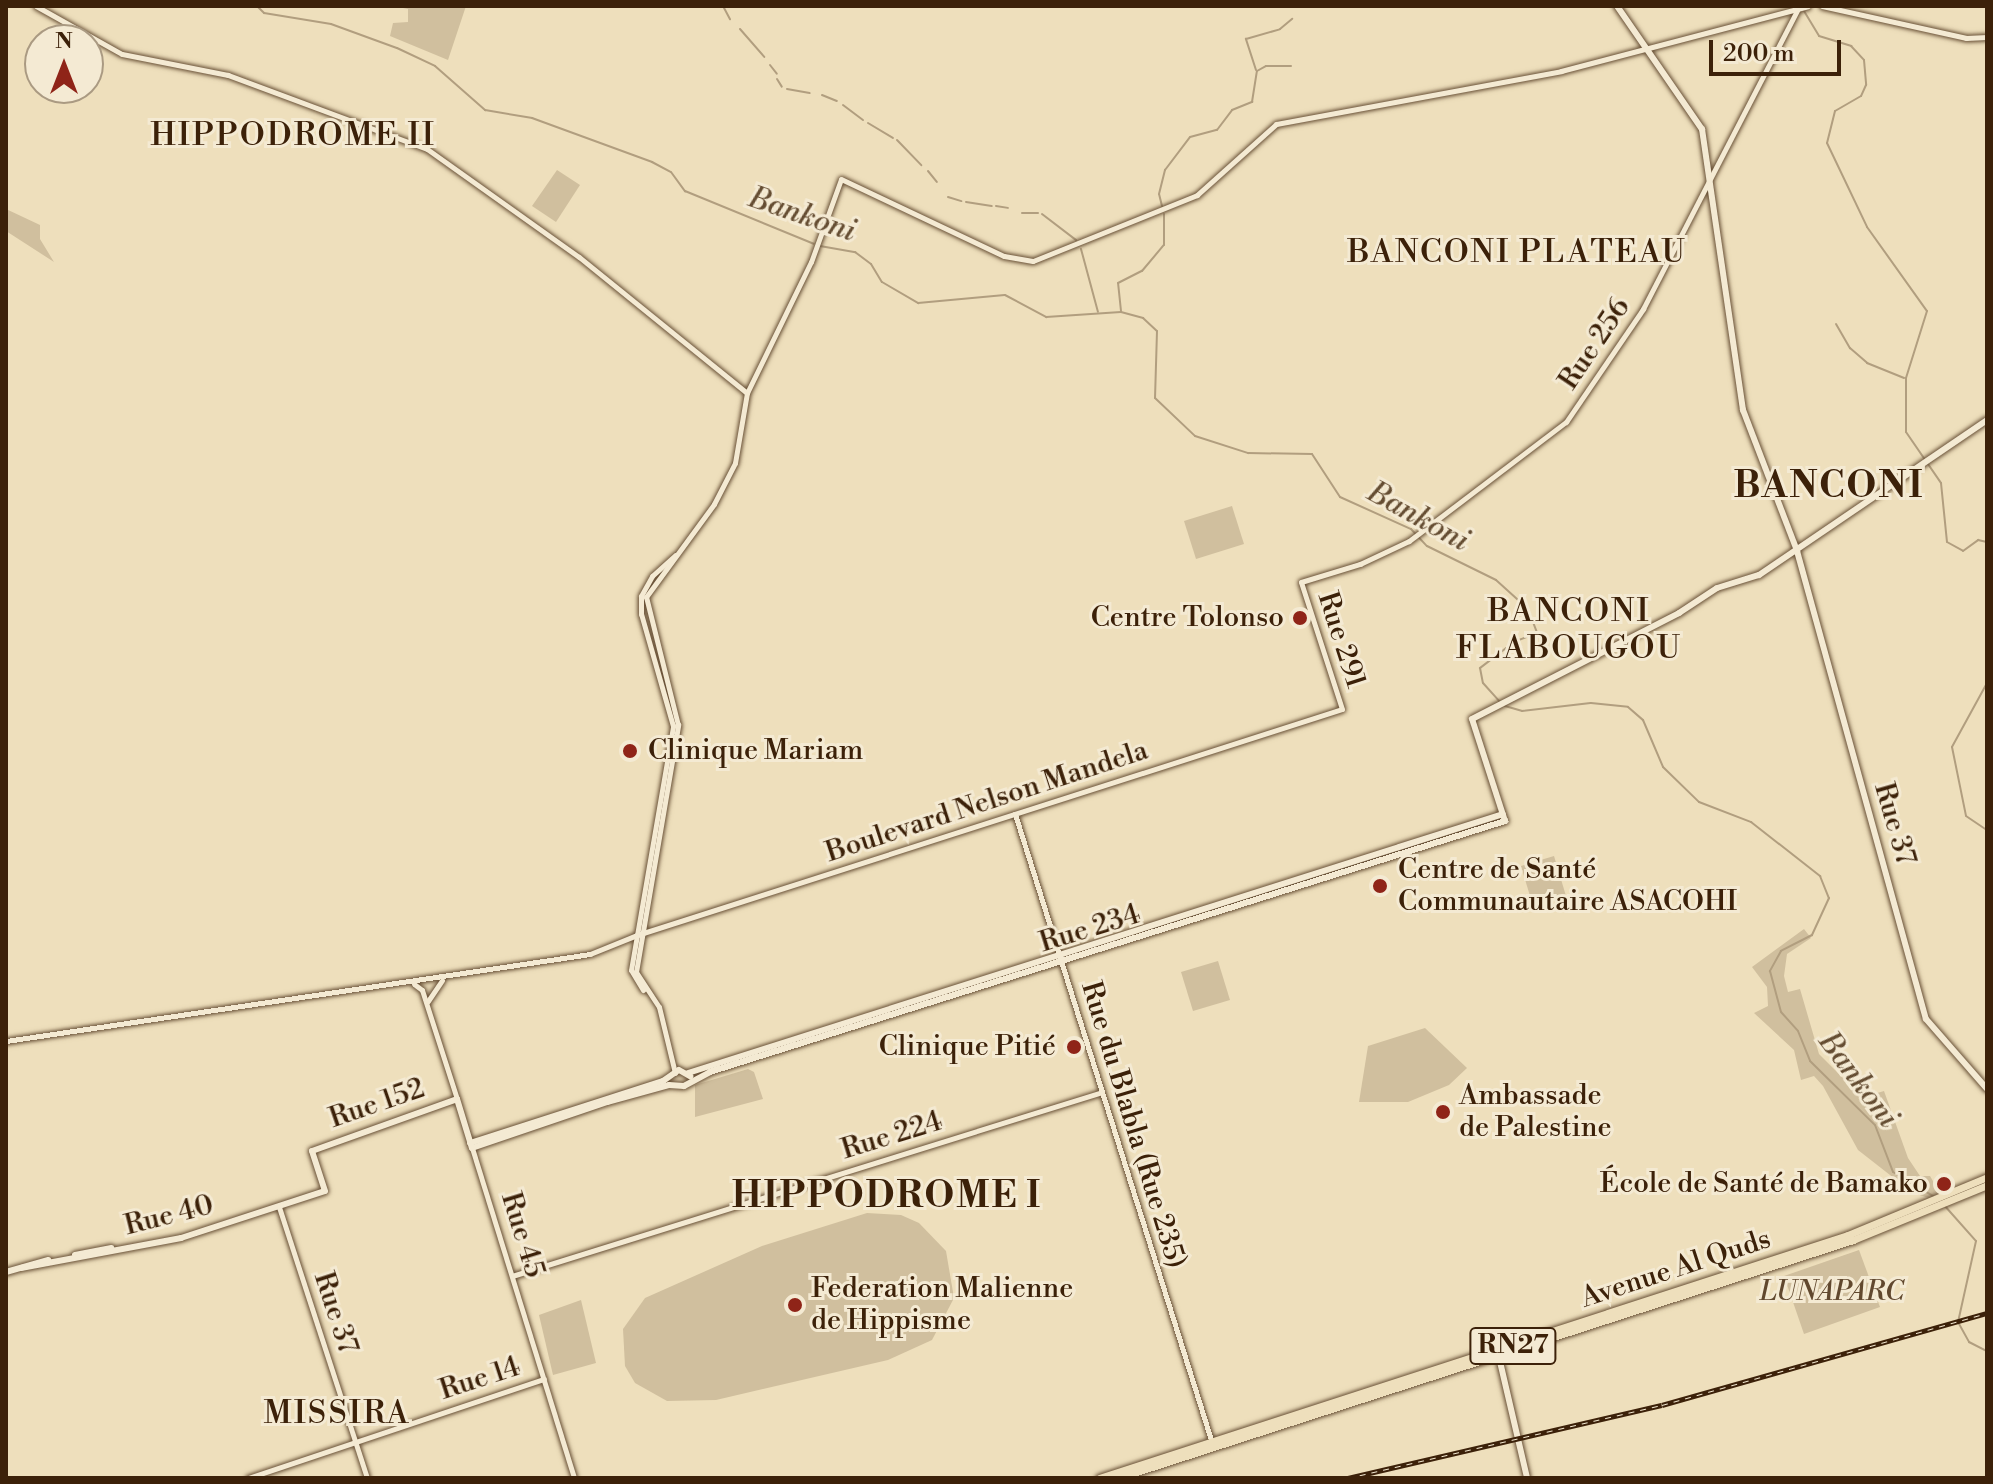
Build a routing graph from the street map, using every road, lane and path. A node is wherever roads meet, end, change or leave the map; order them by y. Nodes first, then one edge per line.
1 (36, 6) edge
2 (1617, 6) edge
3 (1808, 6) edge
4 (1822, 6) edge
5 (1798, 9) junction
6 (1987, 37) edge
7 (1645, 46) junction
8 (1710, 175) junction
9 (747, 393) junction
10 (1987, 420) edge
11 (1797, 551) junction
12 (677, 553) junction
13 (1301, 582) joint
14 (1342, 709) joint
15 (1015, 814) junction
16 (640, 934) junction
17 (1060, 959) junction
18 (445, 978) junction
19 (413, 983) junction
20 (428, 1006) junction
21 (6, 1041) edge
22 (675, 1057) junction
23 (686, 1072) junction
24 (675, 1078) junction
25 (689, 1082) junction
26 (1987, 1089) edge
27 (1102, 1092) junction
28 (457, 1099) junction
29 (471, 1146) junction
30 (1987, 1177) edge
31 (1987, 1185) edge
32 (324, 1189) junction
33 (1950, 1197) junction
34 (279, 1207) junction
35 (21, 1268) junction
36 (6, 1272) edge
37 (512, 1276) junction
38 (1498, 1354) junction
39 (544, 1379) junction
40 (355, 1442) junction
41 (1213, 1444) junction
42 (248, 1478) edge
43 (367, 1478) edge
44 (574, 1478) edge
45 (1099, 1478) edge
46 (1118, 1478) edge
47 (1527, 1478) edge

1 - 9 street
2 - 7 main road, Rue 37
3 - 5 street
4 - 6 street
5 - 7 street
5 - 8 street, Rue 256
7 - 8 main road, Rue 37
7 - 9 street
8 - 11 main road, Rue 37
8 - 13 street, Rue 256
9 - 12 street
10 - 11 main road
11 - 17 main road, Rue 234
11 - 26 main road, Rue 37
12 - 16 street
12 - 16 street
13 - 14 street, Rue 291
14 - 15 street, Boulevard Nelson Mandela
15 - 16 street, Boulevard Nelson Mandela
15 - 17 street, Rue du Blabla (Rue 235)
16 - 18 street, Boulevard Nelson Mandela
16 - 22 street
17 - 23 main road, Rue 234
17 - 25 main road, Rue 234
17 - 27 street, Rue du Blabla (Rue 235)
18 - 19 street, Boulevard Nelson Mandela
18 - 20 street
19 - 20 street, Rue 45
19 - 21 street, Boulevard Nelson Mandela
20 - 28 street, Rue 45
22 - 23 street
22 - 24 street
23 - 24 main road, Rue 234
23 - 25 main road
24 - 25 main road, Rue 234
24 - 29 main road
27 - 37 street, Rue 224
27 - 41 street, Rue du Blabla (Rue 235)
28 - 29 main road, Rue 45
28 - 32 main road, Rue 152
29 - 37 street, Rue 45
30 - 33 main road, Avenue Al Quds / RN27
31 - 33 main road, Avenue Al Quds / RN27
32 - 34 main road, Rue 40
32 - 35 main road, Rue 40
33 - 38 main road, Avenue Al Quds / RN27
34 - 35 main road, Rue 40
34 - 40 street, Rue 37
35 - 36 main road, Rue 40
37 - 39 street, Rue 45
38 - 41 main road, Avenue Al Quds / RN27
38 - 47 main road
39 - 40 street, Rue 14
39 - 44 street, Rue 45
40 - 42 street, Rue 14
40 - 43 street, Rue 37
41 - 45 main road, Avenue Al Quds / RN27
41 - 46 main road, Avenue Al Quds / RN27

